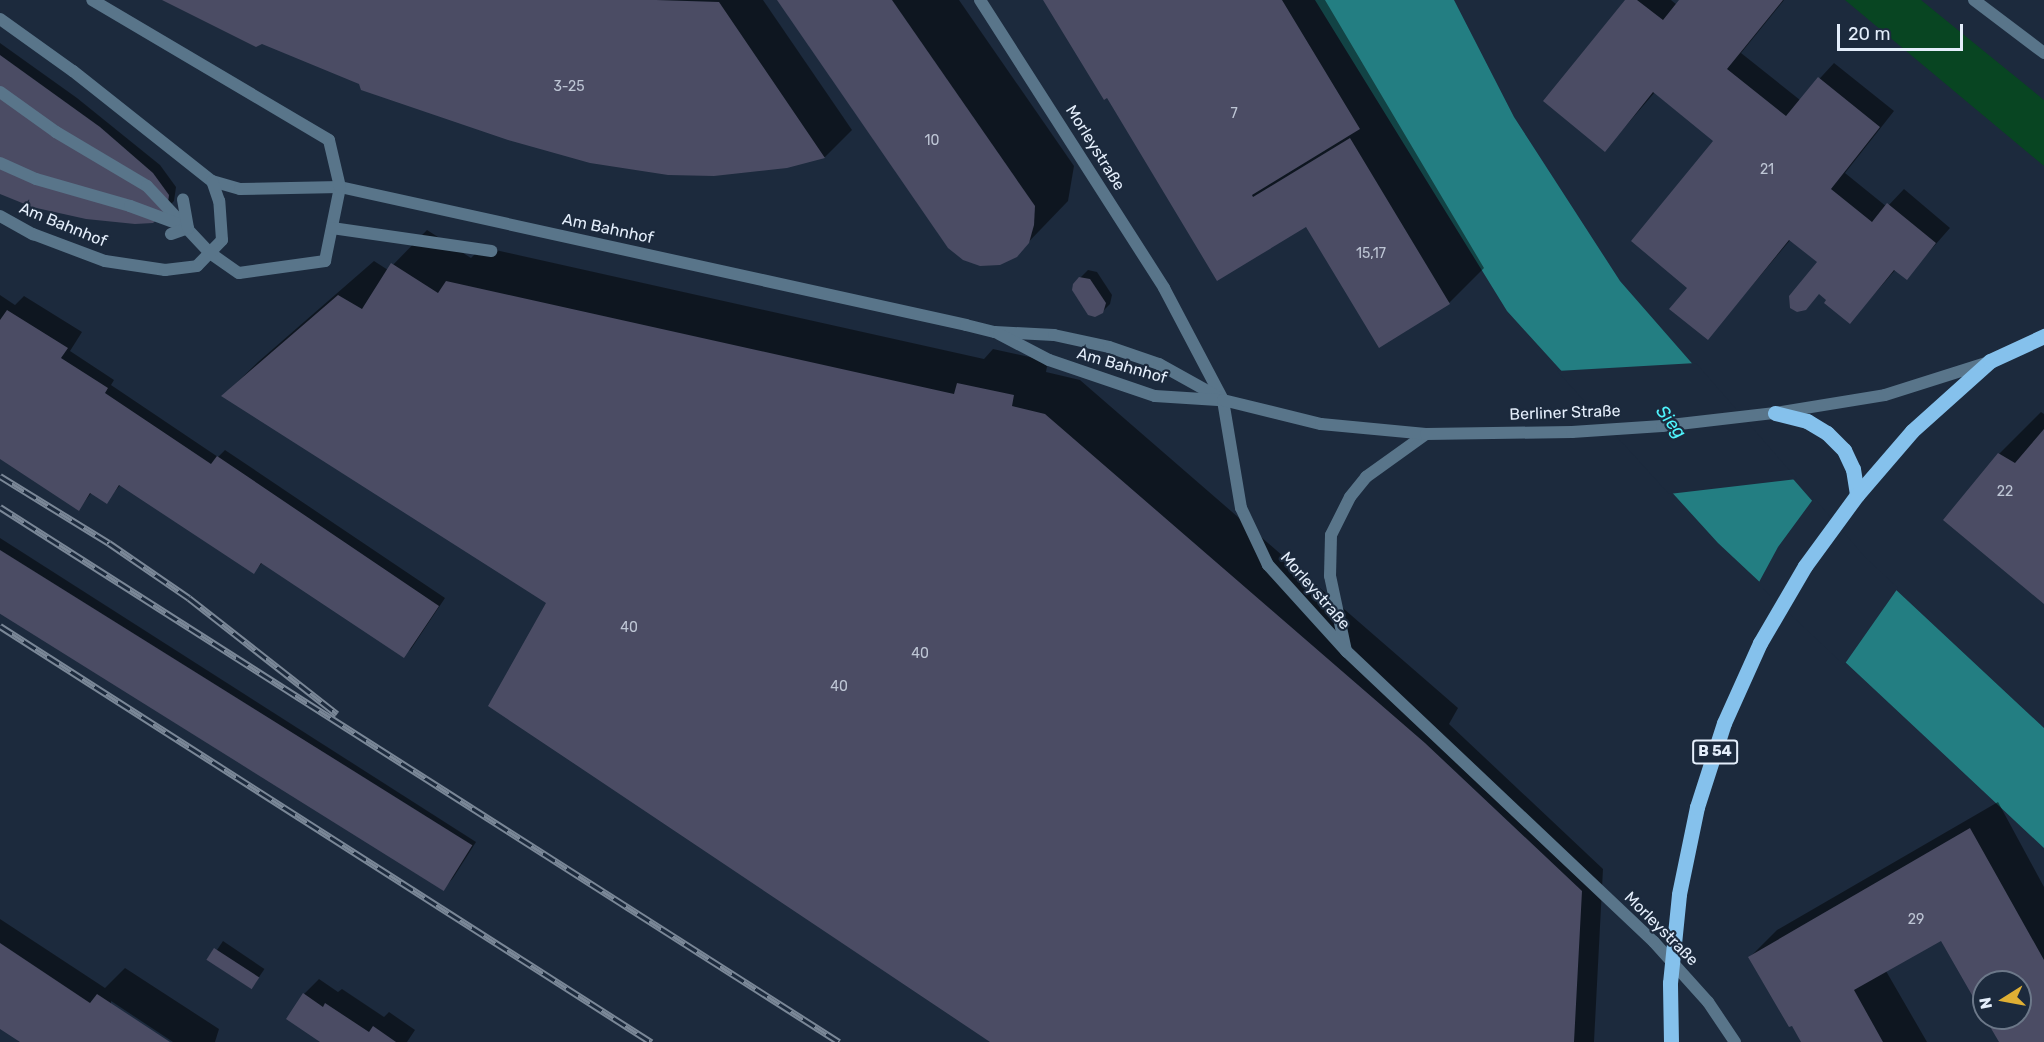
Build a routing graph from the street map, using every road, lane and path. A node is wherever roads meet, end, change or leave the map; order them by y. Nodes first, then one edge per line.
1 (92, 0) edge
2 (980, 0) edge
3 (1974, 0) edge
4 (0, 19) edge
5 (2044, 53) edge
6 (0, 92) edge
7 (0, 163) edge
8 (212, 181) junction
9 (340, 187) junction
10 (183, 199) dead end
11 (0, 216) edge
12 (188, 228) junction
13 (332, 228) junction
14 (171, 234) dead end
15 (491, 251) dead end
16 (210, 253) junction
17 (995, 332) junction
18 (2044, 336) edge
19 (1990, 361) junction
20 (1223, 400) junction
21 (1775, 413) junction
22 (1426, 434) junction
23 (1857, 495) junction
24 (1347, 652) junction
25 (1671, 1042) edge
26 (1735, 1042) edge

1 - 9 street
2 - 20 street, Morleystraße
3 - 5 street
4 - 8 street, Am Bahnhof
6 - 12 street
7 - 12 street
8 - 9 street, Am Bahnhof
8 - 16 street
9 - 13 street
9 - 17 street, Am Bahnhof
10 - 12 street
11 - 16 street, Am Bahnhof
12 - 14 street
12 - 16 street
13 - 15 street
13 - 16 street
17 - 20 street, Am Bahnhof
17 - 20 street, Am Bahnhof
18 - 19 main road, Berliner Straße / B 54
19 - 21 street, Berliner Straße
19 - 23 main road, B 54
20 - 22 street, Berliner Straße
20 - 24 street, Morleystraße
21 - 22 street, Berliner Straße
21 - 23 main road
22 - 24 street
23 - 25 main road, B 54
24 - 26 street, Morleystraße

